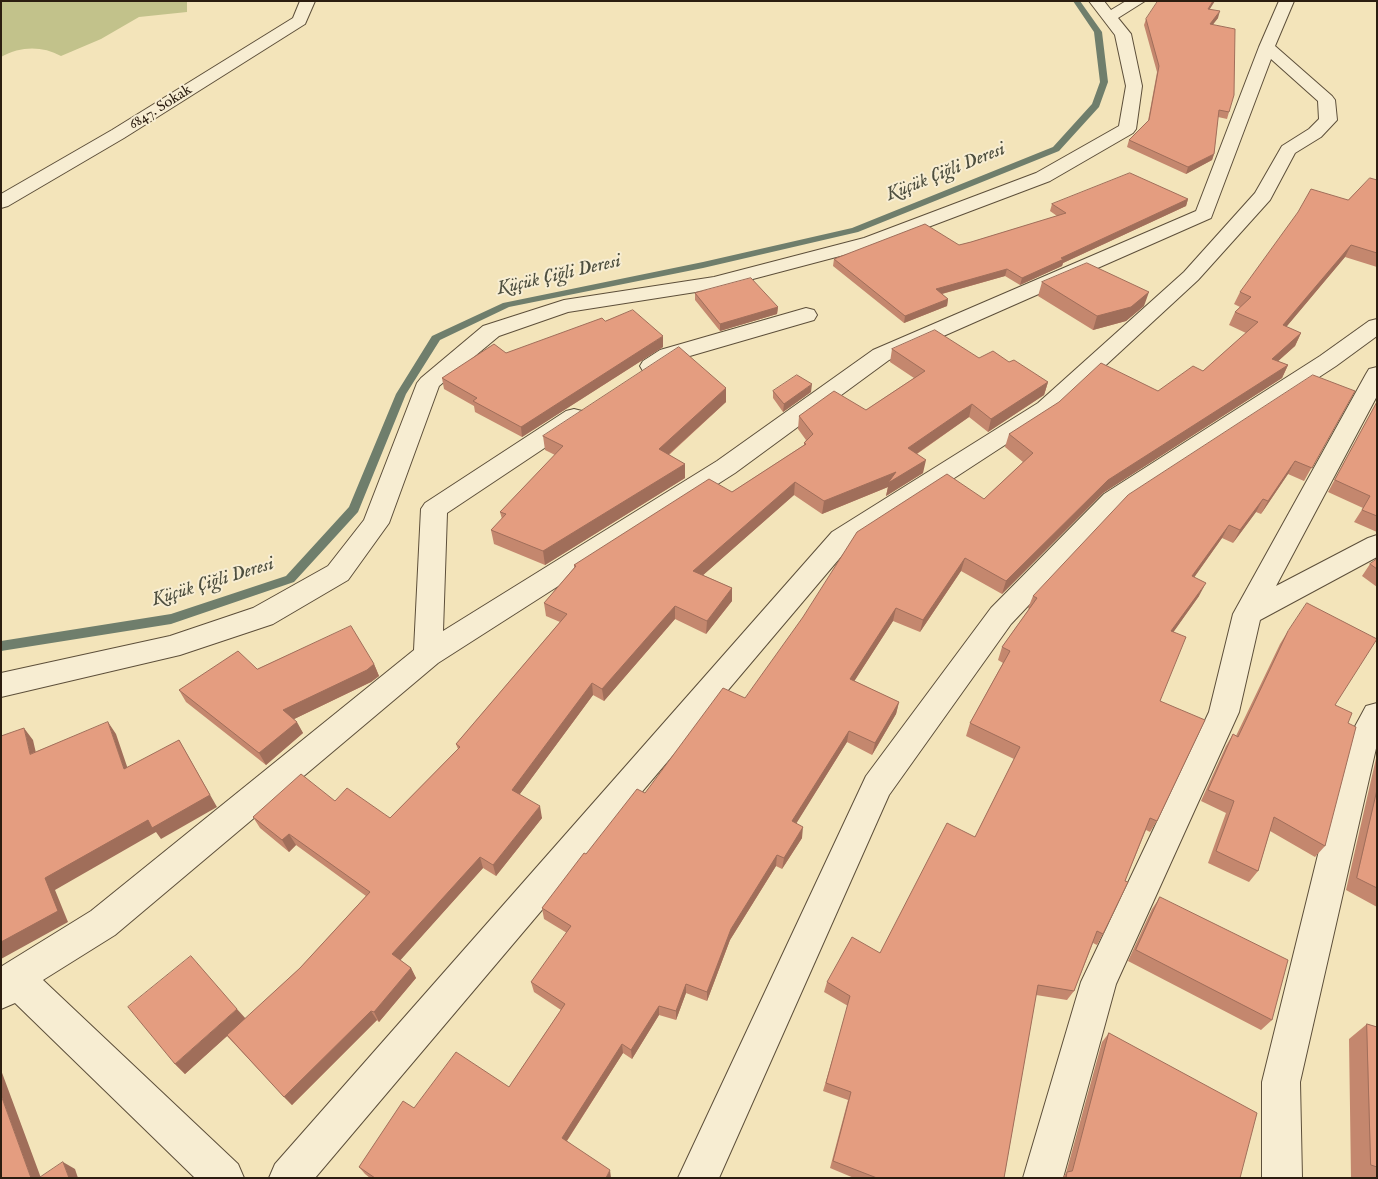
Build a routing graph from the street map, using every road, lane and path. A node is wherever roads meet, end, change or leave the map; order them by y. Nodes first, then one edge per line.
1 (308, 1) edge
2 (1138, 1) edge
3 (1288, 1) edge
4 (1102, 9) edge
5 (1268, 47) junction
6 (1, 202) edge
7 (806, 315) dead end
8 (1377, 326) edge
9 (1377, 374) edge
10 (636, 377) edge
11 (595, 403) edge
12 (1377, 545) edge
13 (1247, 614) junction
14 (428, 655) junction
15 (1, 685) edge
16 (1377, 714) edge
17 (8, 985) edge
18 (224, 1178) edge
19 (289, 1178) edge
20 (698, 1178) edge
21 (1043, 1178) edge
22 (1282, 1178) edge

1 - 6 street, 6847. Sokak
2 - 4 street
3 - 5 street
4 - 15 street
5 - 14 street
5 - 19 street
7 - 10 street
8 - 20 street
9 - 13 street
11 - 14 street
12 - 13 street
13 - 21 street
14 - 17 street
16 - 22 street
17 - 18 street

